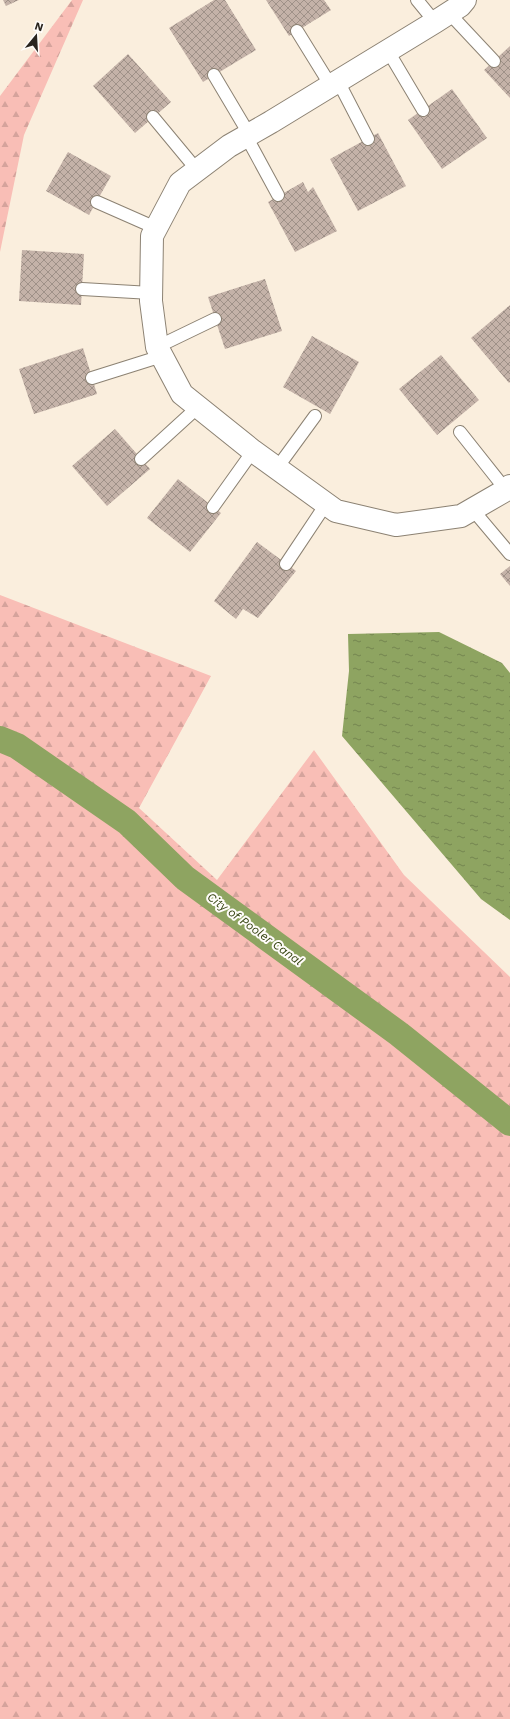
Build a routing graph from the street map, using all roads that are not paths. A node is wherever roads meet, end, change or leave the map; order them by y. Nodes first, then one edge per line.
1 (417, 0) edge
2 (450, 12) edge
3 (297, 31) dead end
4 (388, 51) junction
5 (494, 60) dead end
6 (214, 75) dead end
7 (334, 84) junction
8 (423, 110) dead end
9 (153, 118) dead end
10 (247, 135) junction
11 (368, 138) dead end
12 (197, 170) junction
13 (278, 195) dead end
14 (97, 202) dead end
15 (156, 228) junction
16 (82, 289) dead end
17 (151, 293) junction
18 (215, 319) dead end
19 (160, 352) junction
20 (92, 378) dead end
21 (198, 406) junction
22 (315, 416) dead end
23 (460, 432) dead end
24 (253, 451) junction
25 (141, 459) dead end
26 (277, 468) junction
27 (508, 488) edge
28 (326, 504) junction
29 (213, 507) dead end
30 (473, 510) junction
31 (510, 554) edge
32 (286, 564) dead end

1 - 2 lane
2 - 4 street
2 - 5 lane
3 - 7 lane
4 - 7 street
4 - 8 lane
6 - 10 lane
7 - 10 street
7 - 11 lane
9 - 12 lane
10 - 12 street
10 - 13 lane
12 - 15 street
14 - 15 lane
15 - 17 street
16 - 17 lane
17 - 19 street
18 - 19 lane
19 - 20 lane
19 - 21 street
21 - 24 street
21 - 25 lane
22 - 26 lane
23 - 27 lane
24 - 26 street
24 - 29 lane
26 - 28 street
27 - 30 street
28 - 30 street
28 - 32 lane
30 - 31 lane

